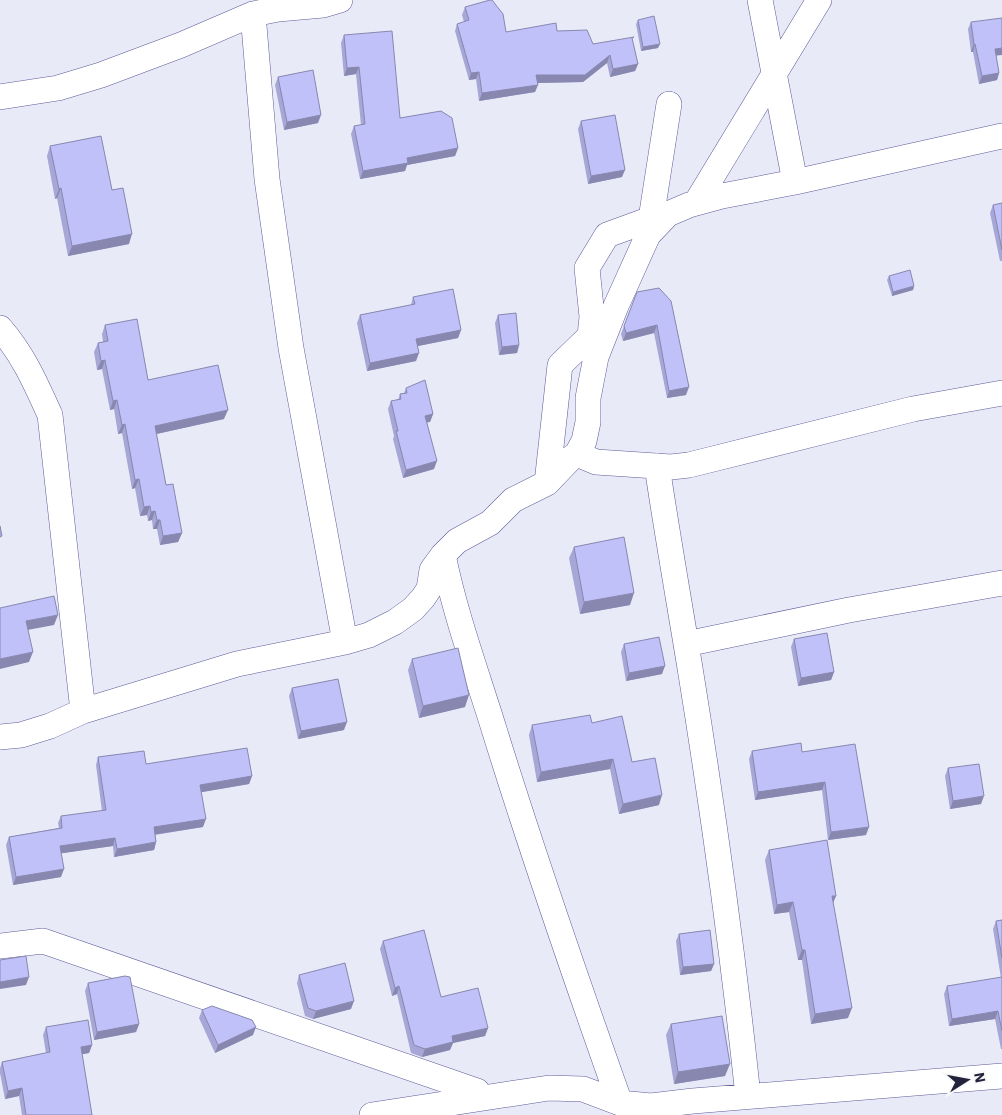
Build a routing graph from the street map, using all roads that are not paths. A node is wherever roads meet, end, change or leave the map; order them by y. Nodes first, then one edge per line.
1 (340, 0) edge
2 (760, 0) edge
3 (819, 0) edge
4 (253, 14) junction
5 (774, 73) junction
6 (0, 96) edge
7 (669, 104) dead end
8 (1002, 136) edge
9 (795, 182) junction
10 (696, 203) junction
11 (0, 328) edge
12 (1002, 393) edge
13 (577, 454) junction
14 (657, 466) junction
15 (548, 483) junction
16 (443, 555) junction
17 (1002, 583) edge
18 (345, 642) junction
19 (686, 644) junction
20 (83, 711) junction
21 (10, 736) edge
22 (0, 752) edge
23 (0, 946) edge
24 (1002, 1076) edge
25 (477, 1090) dead end
26 (748, 1096) junction
27 (620, 1103) junction
28 (372, 1115) edge

1 - 4 street
2 - 5 street
3 - 5 street
4 - 6 street
4 - 18 street
5 - 9 street
5 - 10 street
7 - 15 street
8 - 9 street
9 - 10 street
10 - 13 street
11 - 20 street
12 - 14 street
13 - 14 street
13 - 15 street
14 - 19 street
15 - 16 street
16 - 18 street
16 - 27 street
17 - 19 street
18 - 20 street
19 - 26 street
20 - 21 street
21 - 22 street
23 - 25 street
24 - 26 street
26 - 27 street
27 - 28 street

